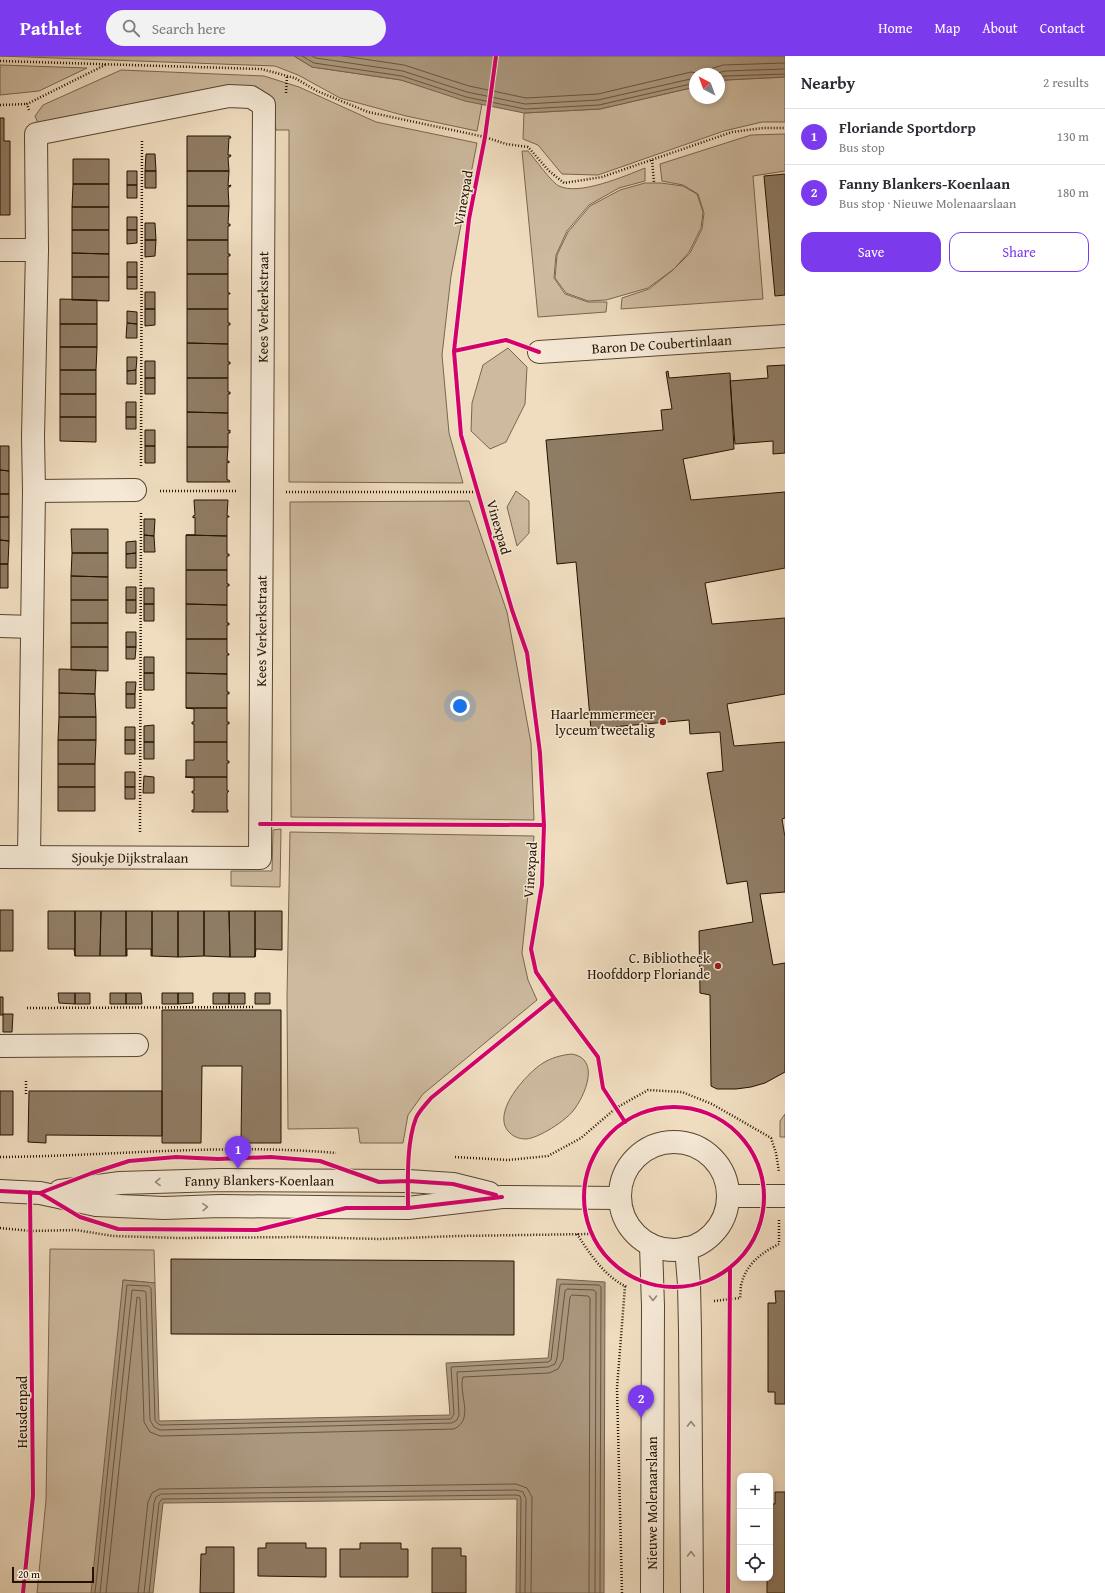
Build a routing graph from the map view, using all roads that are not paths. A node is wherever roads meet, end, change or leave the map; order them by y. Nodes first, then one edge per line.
1 (0, 250) edge
2 (37, 250) junction
3 (785, 336) edge
4 (539, 352) dead end
5 (138, 490) road end
6 (34, 491) junction
7 (0, 626) edge
8 (32, 626) junction
9 (0, 857) edge
10 (30, 857) junction
11 (260, 858) joint
12 (137, 1045) dead end
13 (0, 1046) edge
14 (0, 1191) edge
15 (728, 1196) junction
16 (785, 1196) edge
17 (619, 1198) junction
18 (651, 1245) junction
19 (686, 1248) junction
20 (652, 1593) edge
21 (692, 1593) edge

1 - 2 street
2 - 6 street
2 - 11 street, Kees Verkerkstraat
3 - 4 street, Baron De Coubertinlaan
5 - 6 street
6 - 8 street
7 - 8 street
8 - 10 street
9 - 10 street, Sjoukje Dijkstralaan
10 - 11 street, Sjoukje Dijkstralaan
12 - 13 street
14 - 17 street, Fanny Blankers-Koenlaan
15 - 16 street
15 - 17 street
15 - 19 street
17 - 18 street
18 - 19 street
18 -> 20 street, Nieuwe Molenaarslaan
21 -> 19 street

